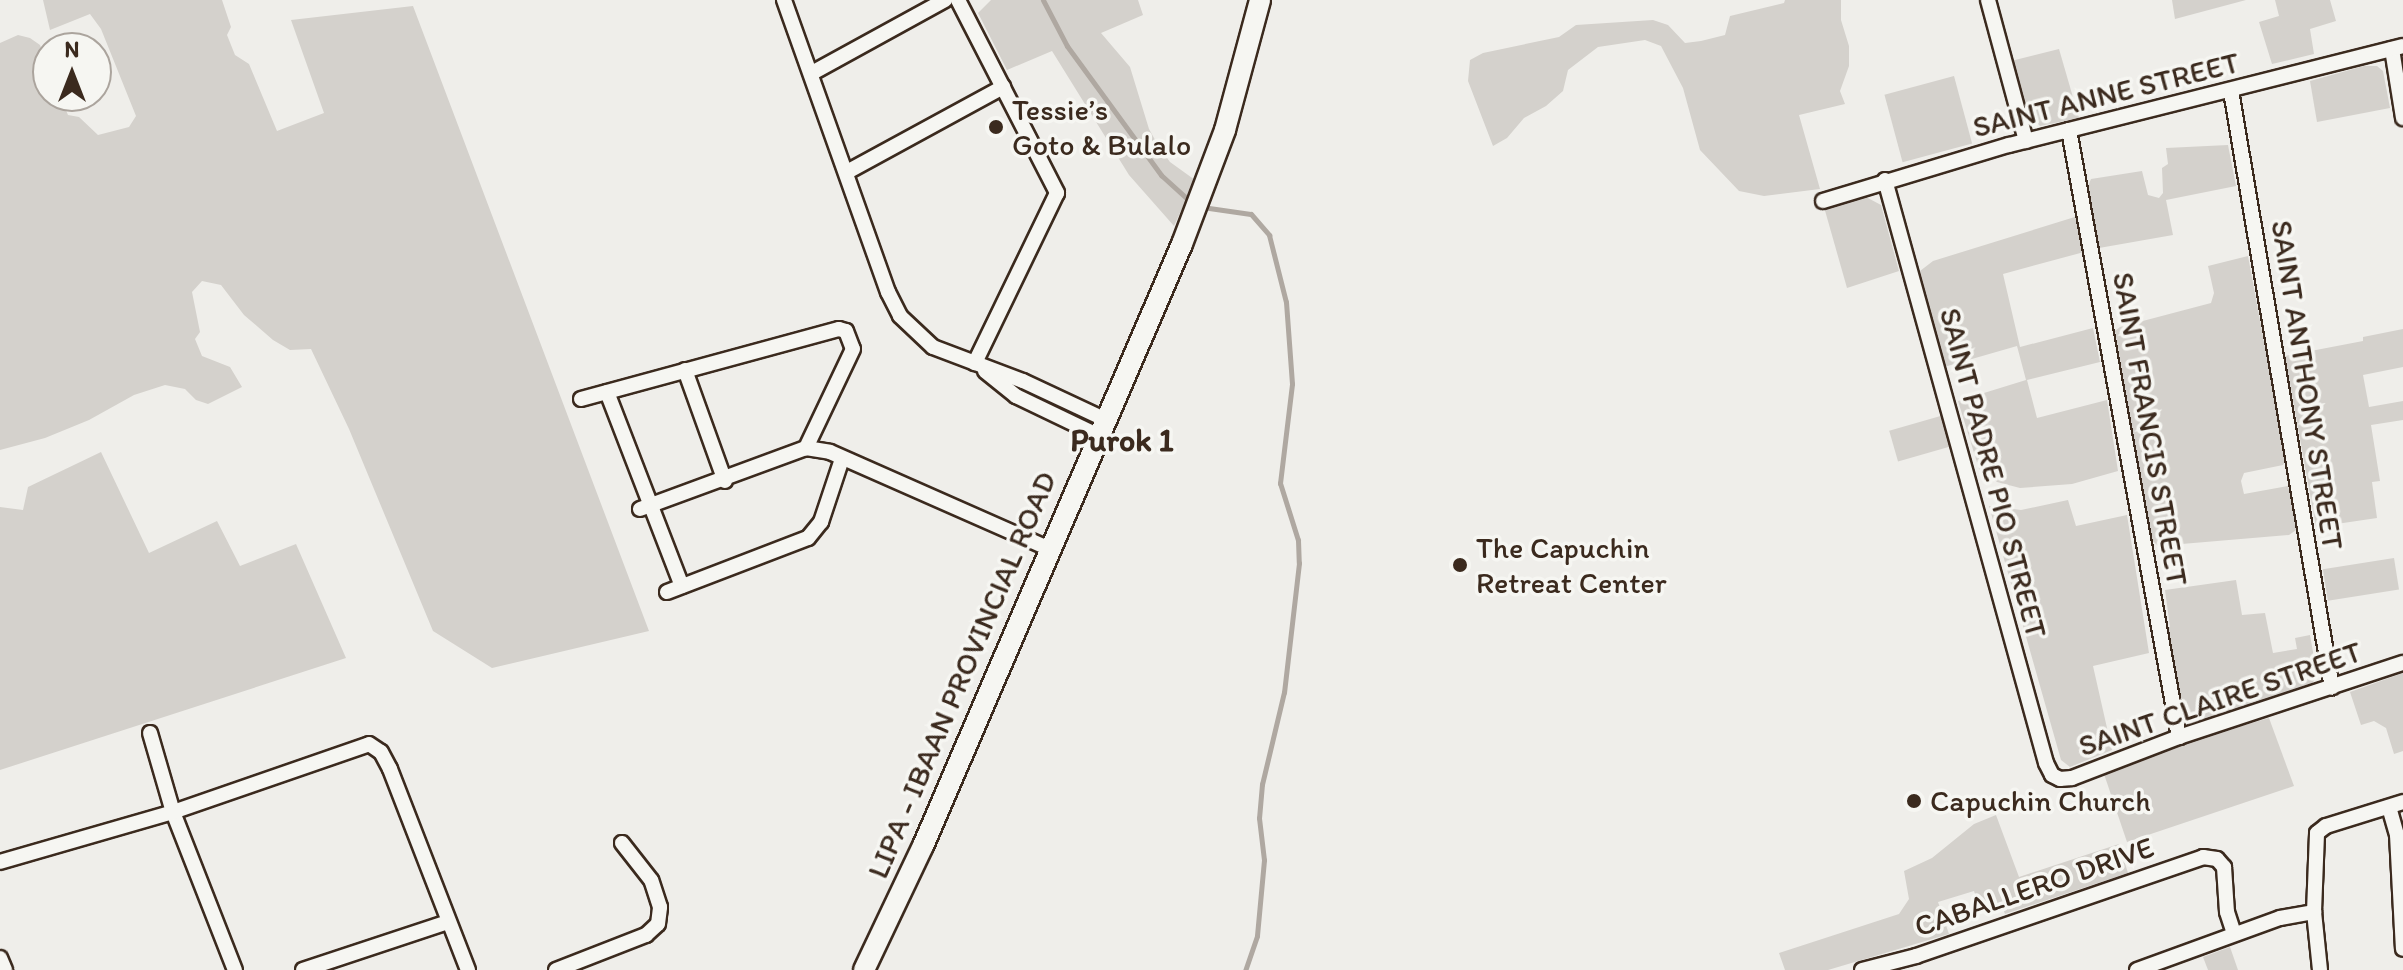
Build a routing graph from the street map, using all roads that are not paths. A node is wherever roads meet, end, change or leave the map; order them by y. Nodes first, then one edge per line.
1 (784, 0) edge
2 (945, 0) edge
3 (958, 0) edge
4 (1260, 0) edge
5 (1988, 0) edge
6 (2397, 47) edge
7 (812, 73) junction
8 (1003, 87) junction
9 (2231, 91) junction
10 (2403, 118) edge
11 (2069, 130) junction
12 (2026, 141) junction
13 (847, 172) junction
14 (1885, 180) junction
15 (1823, 201) dead end
16 (975, 363) junction
17 (685, 370) junction
18 (607, 392) junction
19 (581, 399) dead end
20 (1100, 427) junction
21 (806, 448) junction
22 (842, 459) junction
23 (725, 481) junction
24 (644, 508) junction
25 (1050, 549) junction
26 (682, 586) junction
27 (667, 592) dead end
28 (2403, 663) edge
29 (2332, 688) junction
30 (150, 733) dead end
31 (2179, 737) junction
32 (2055, 777) joint
33 (2396, 804) edge
34 (173, 812) junction
35 (622, 843) dead end
36 (0, 862) edge
37 (2401, 896) edge
38 (2314, 912) junction
39 (448, 922) junction
40 (2234, 934) junction
41 (2403, 949) edge
42 (0, 958) edge
43 (1918, 963) edge
44 (563, 969) edge
45 (5, 970) edge
46 (235, 970) edge
47 (303, 970) edge
48 (468, 970) edge
49 (864, 970) edge
50 (1862, 970) edge
51 (2137, 970) edge
52 (2320, 970) edge

1 - 7 street
2 - 7 street
3 - 8 street
4 - 20 main road, LIPA - IBAAN PROVINCIAL ROAD
5 - 12 street
6 - 9 street, SAINT ANNE STREET
6 - 10 street
7 - 13 street
8 - 13 street
8 - 16 street
9 - 11 street, SAINT ANNE STREET
9 - 29 street, SAINT ANTHONY STREET
11 - 12 street, SAINT ANNE STREET
11 - 31 street, SAINT FRANCIS STREET
12 - 14 street, SAINT ANNE STREET
13 - 16 street
14 - 15 street, SAINT ANNE STREET
14 - 32 street, SAINT PADRE PIO STREET
16 - 20 street
17 - 18 street
17 - 21 street
17 - 23 street
18 - 19 street
18 - 24 street
20 - 25 main road, LIPA - IBAAN PROVINCIAL ROAD
21 - 22 street
21 - 23 street
22 - 25 street
22 - 26 street
23 - 24 street
24 - 26 street
25 - 49 main road, LIPA - IBAAN PROVINCIAL ROAD
26 - 27 street
28 - 29 street, SAINT CLAIRE STREET
29 - 31 street, SAINT CLAIRE STREET
30 - 34 street
31 - 32 street, SAINT CLAIRE STREET
33 - 37 street
33 - 38 street
34 - 36 street
34 - 39 street
34 - 46 street
35 - 44 street
37 - 41 street
38 - 40 street
38 - 52 street
39 - 47 street
39 - 48 street
40 - 43 street, CABALLERO DRIVE
40 - 51 street
42 - 45 street
43 - 50 street, CABALLERO DRIVE

